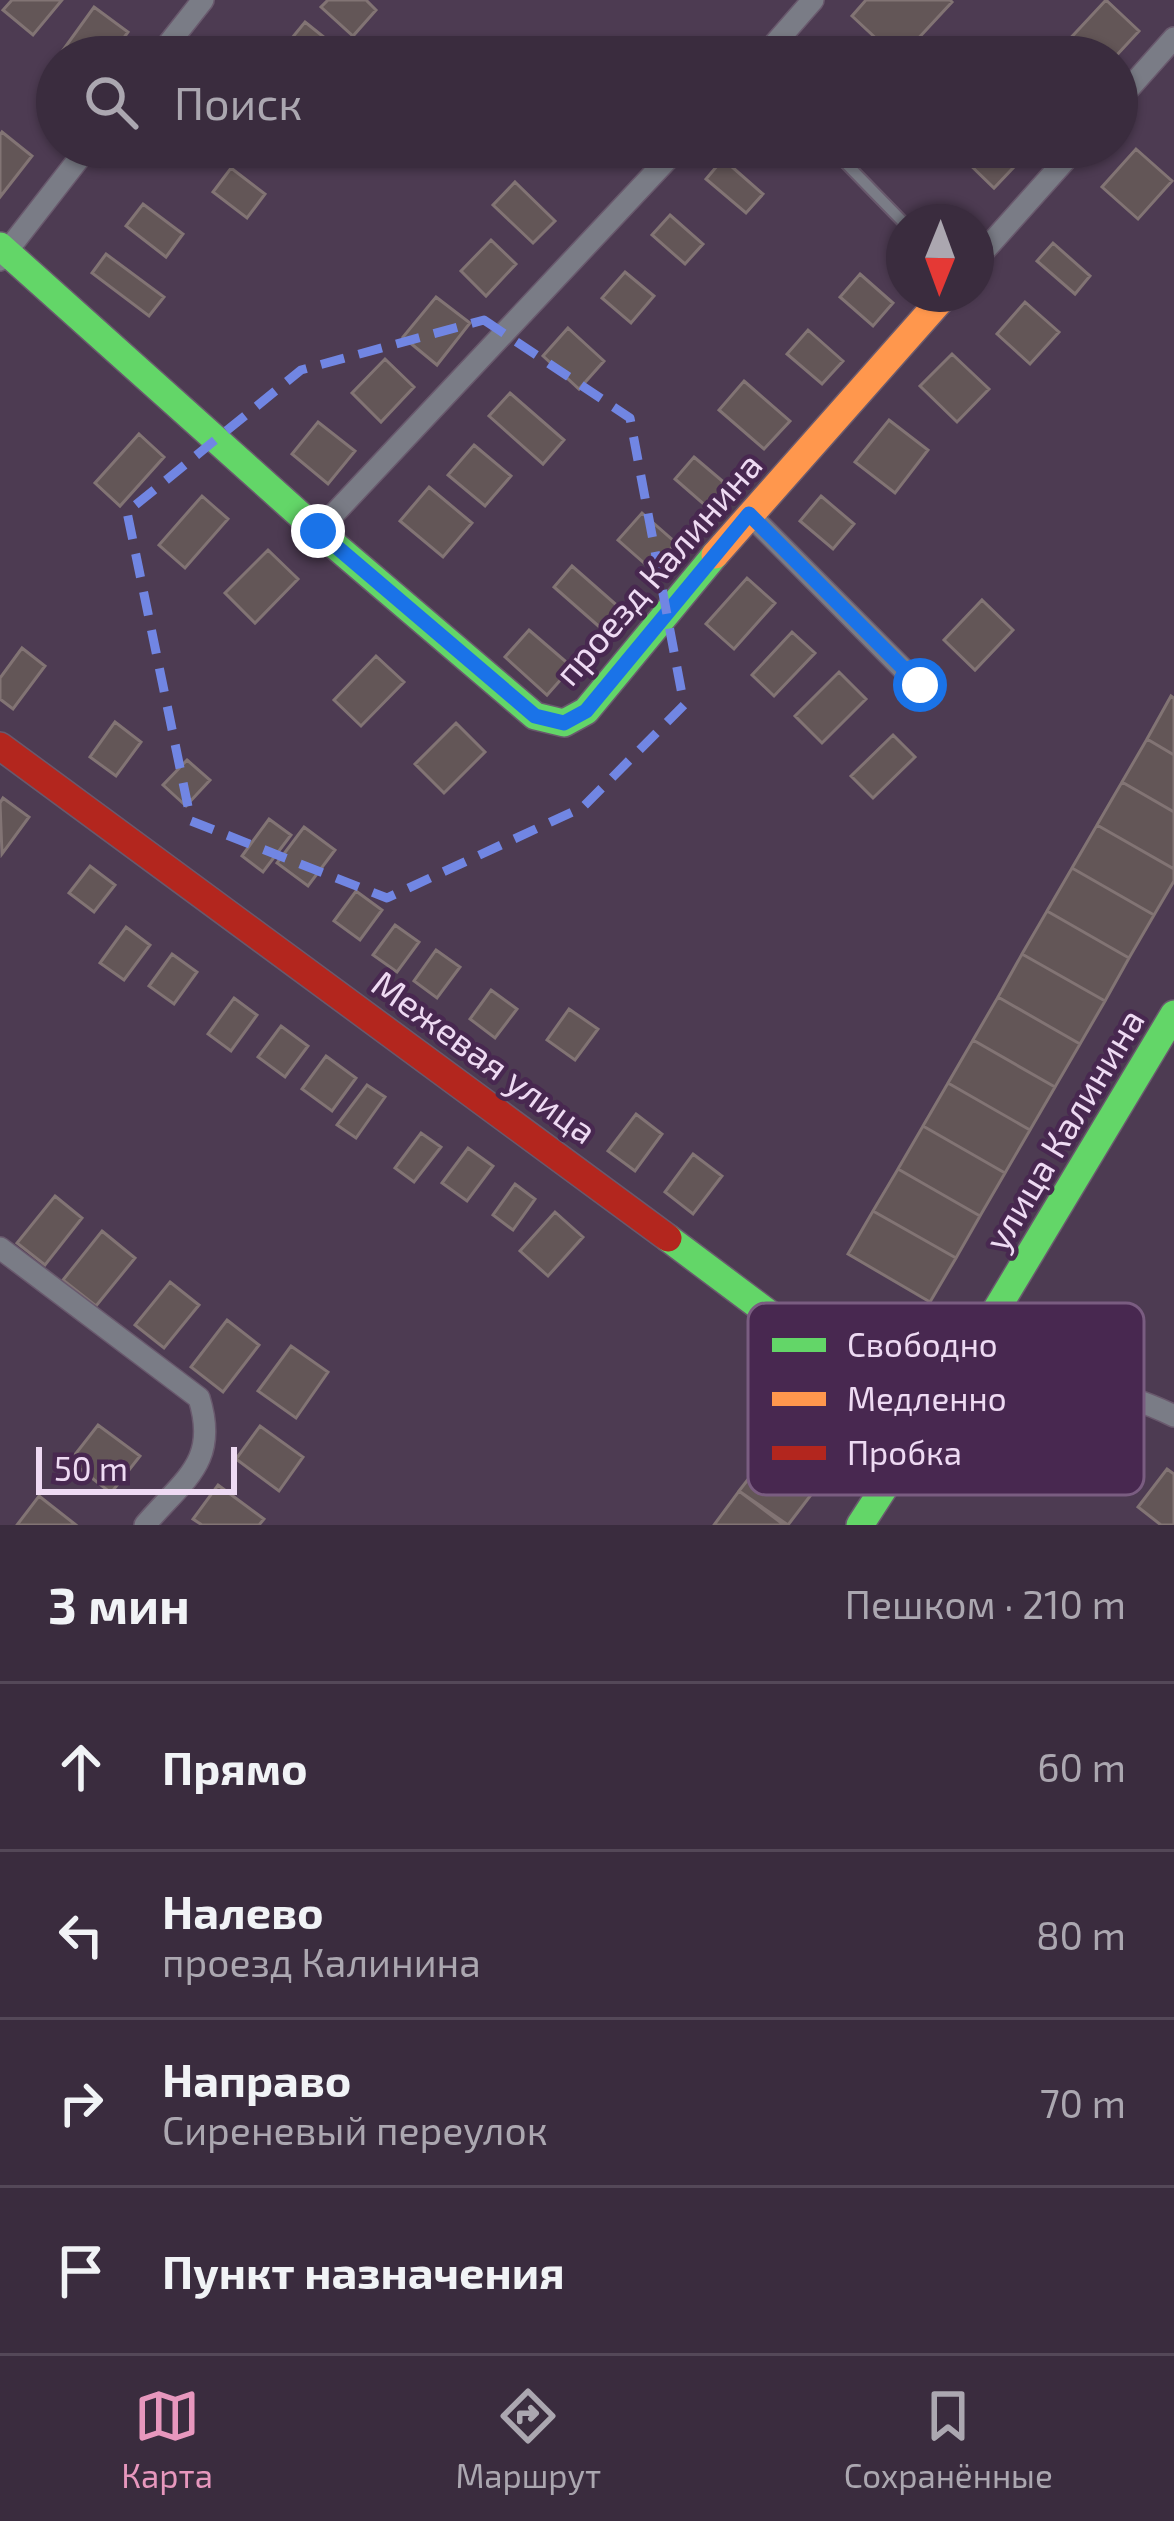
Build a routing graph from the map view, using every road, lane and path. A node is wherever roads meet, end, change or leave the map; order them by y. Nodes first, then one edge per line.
1 (813, 0) edge
2 (196, 2) edge
3 (173, 36) edge
4 (781, 36) edge
5 (1174, 38) edge
6 (1138, 78) edge
7 (71, 168) edge
8 (659, 168) edge
9 (850, 168) edge
10 (1058, 168) edge
11 (886, 205) edge
12 (994, 240) edge
13 (2, 252) edge
14 (930, 312) edge
15 (749, 514) junction
16 (318, 531) junction
17 (920, 685) dead end
18 (0, 746) edge
19 (1174, 1014) edge
20 (0, 1248) edge
21 (755, 1303) edge
22 (1000, 1303) edge
23 (1144, 1401) edge
24 (1174, 1416) edge
25 (880, 1495) edge
26 (146, 1525) edge
27 (860, 1525) edge

1 - 4 street
2 - 3 street
5 - 6 street
7 - 13 street
8 - 16 street
9 - 11 lane
10 - 12 street
13 - 16 street
14 - 15 street, проезд Калинина
15 - 16 street, проезд Калинина
15 - 17 street
18 - 21 street, Межевая улица
19 - 22 street, улица Калинина
20 - 26 street
23 - 24 street
25 - 27 street, улица Калинина

